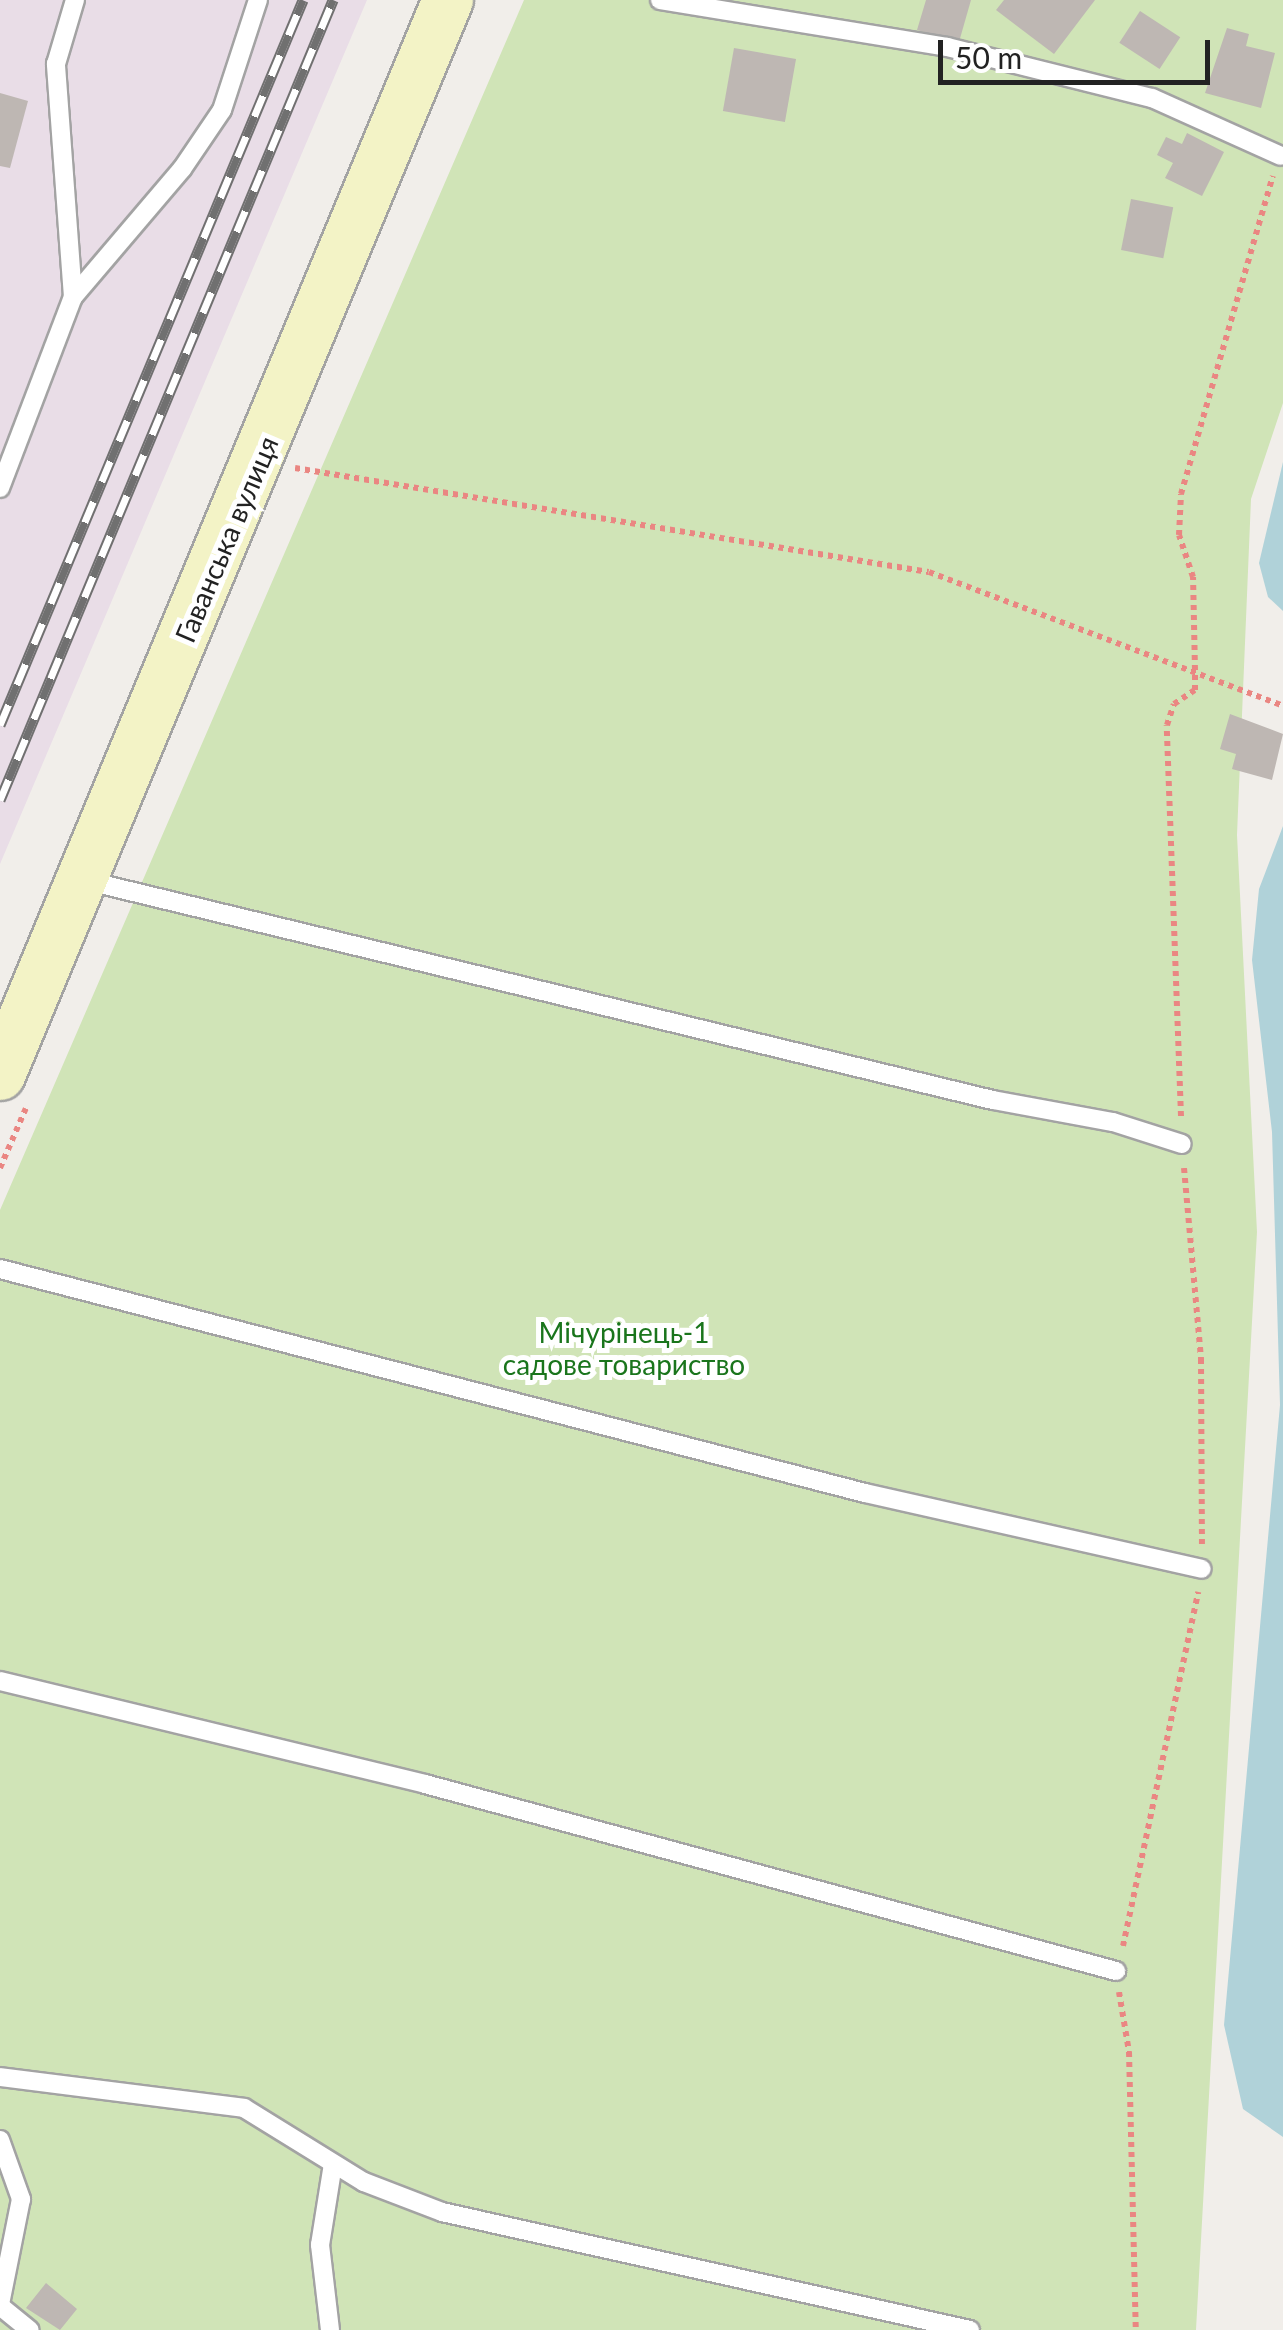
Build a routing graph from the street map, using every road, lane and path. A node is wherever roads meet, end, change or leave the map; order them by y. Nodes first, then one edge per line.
1 (75, 0) edge
2 (258, 0) edge
3 (448, 0) edge
4 (660, 0) edge
5 (1281, 156) edge
6 (73, 298) junction
7 (260, 460) junction
8 (0, 488) edge
9 (1195, 670) junction
10 (1283, 706) edge
11 (84, 880) junction
12 (0, 1076) edge
13 (1182, 1144) junction
14 (0, 1268) edge
15 (1202, 1569) junction
16 (0, 1680) edge
17 (1116, 1971) junction
18 (0, 2078) edge
19 (0, 2140) edge
20 (334, 2164) junction
21 (0, 2305) edge
22 (30, 2330) edge
23 (330, 2330) edge
24 (970, 2330) edge
25 (1136, 2330) edge

1 - 6 lane
2 - 6 lane
3 - 7 main road, Гаванська вулиця
4 - 5 lane
5 - 9 path
6 - 8 lane
7 - 9 path
7 - 11 main road, Гаванська вулиця
9 - 10 path
9 - 13 path
11 - 12 main road, Гаванська вулиця
11 - 13 lane
13 - 15 path
14 - 15 lane
15 - 17 path
16 - 17 lane
17 - 25 path
18 - 20 lane
19 - 21 lane
20 - 23 lane
20 - 24 lane
21 - 22 lane

